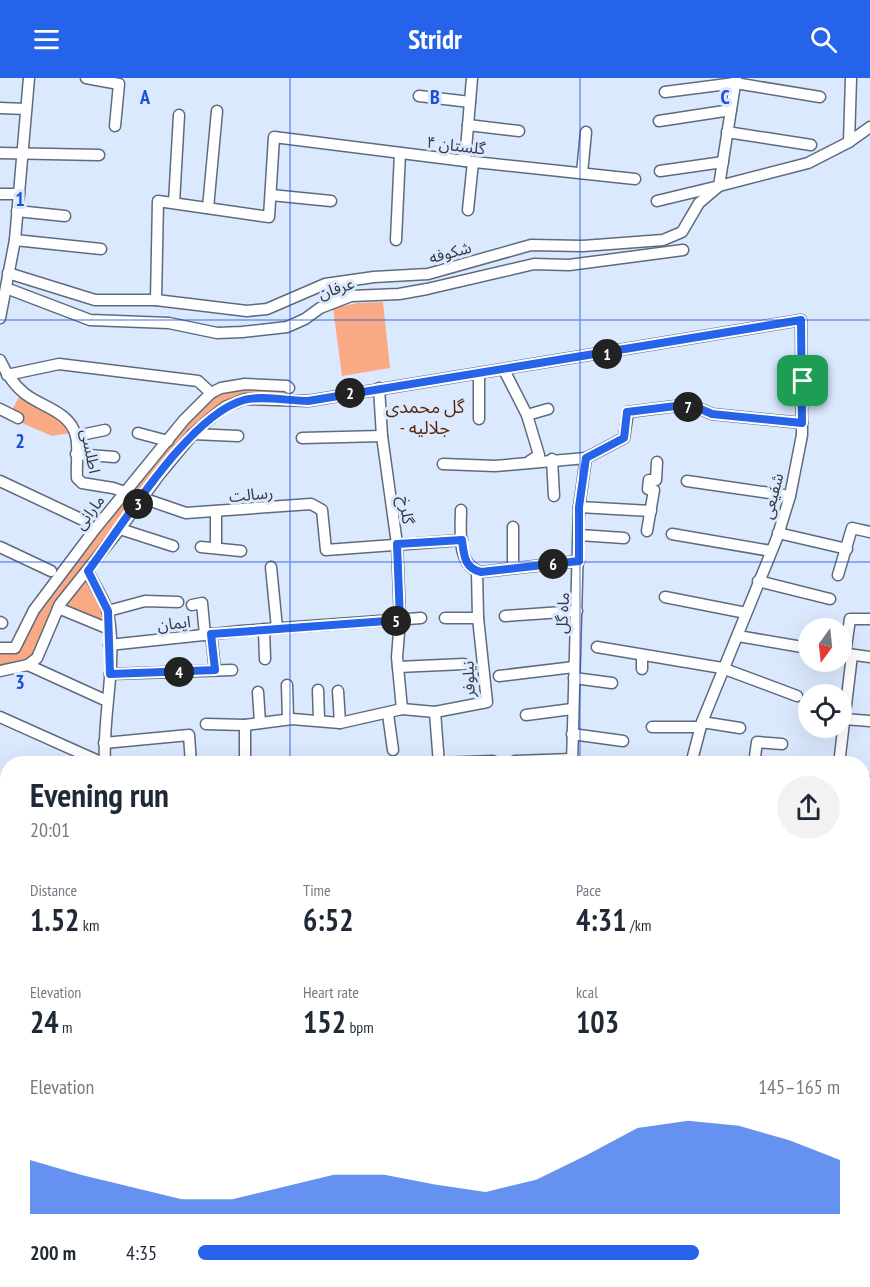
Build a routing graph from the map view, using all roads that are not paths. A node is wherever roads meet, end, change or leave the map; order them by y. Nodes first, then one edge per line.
1 (29, 78) edge
2 (86, 78) edge
3 (472, 78) edge
4 (851, 78) edge
5 (735, 81) edge
6 (664, 92) dead end
7 (419, 96) dead end
8 (820, 97) dead end
9 (470, 102) junction
10 (0, 108) edge
11 (26, 109) junction
12 (731, 110) junction
13 (217, 111) dead end
14 (179, 115) dead end
15 (659, 122) dead end
16 (468, 125) junction
17 (115, 126) dead end
18 (870, 127) edge
19 (519, 131) dead end
20 (586, 132) dead end
21 (728, 132) junction
22 (849, 142) junction
23 (811, 145) dead end
24 (0, 153) edge
25 (400, 153) junction
26 (22, 154) junction
27 (99, 155) dead end
28 (469, 162) junction
29 (723, 162) junction
30 (660, 171) dead end
31 (582, 173) junction
32 (635, 179) dead end
33 (719, 186) junction
34 (0, 194) edge
35 (19, 194) junction
36 (271, 195) junction
37 (331, 201) dead end
38 (657, 201) dead end
39 (174, 203) junction
40 (208, 208) junction
41 (468, 210) dead end
42 (17, 211) junction
43 (65, 216) dead end
44 (15, 240) junction
45 (396, 240) dead end
46 (101, 249) dead end
47 (683, 250) dead end
48 (9, 273) junction
49 (156, 300) junction
50 (2, 305) edge
51 (0, 360) edge
52 (504, 370) junction
53 (479, 374) junction
54 (7, 375) junction
55 (289, 388) dead end
56 (379, 388) junction
57 (211, 393) junction
58 (0, 409) edge
59 (548, 409) dead end
60 (527, 415) junction
61 (18, 418) dead end
62 (479, 419) dead end
63 (802, 423) junction
64 (105, 430) dead end
65 (138, 433) dead end
66 (193, 434) junction
67 (76, 436) junction
68 (238, 436) dead end
69 (382, 436) junction
70 (302, 438) dead end
71 (168, 441) junction
72 (76, 454) junction
73 (114, 457) dead end
74 (586, 458) junction
75 (552, 459) junction
76 (530, 461) junction
77 (657, 462) dead end
78 (443, 464) dead end
79 (687, 480) dead end
80 (0, 481) edge
81 (124, 492) junction
82 (554, 496) dead end
83 (790, 496) junction
84 (141, 499) junction
85 (579, 507) junction
86 (461, 510) dead end
87 (651, 511) junction
88 (216, 512) junction
89 (83, 520) dead end
90 (513, 527) dead end
91 (120, 529) junction
92 (647, 531) dead end
93 (870, 532) edge
94 (778, 533) junction
95 (672, 534) dead end
96 (579, 535) junction
97 (624, 538) dead end
98 (462, 540) junction
99 (397, 544) junction
100 (173, 546) dead end
101 (0, 547) edge
102 (201, 547) dead end
103 (216, 548) junction
104 (847, 549) junction
105 (241, 551) dead end
106 (771, 551) junction
107 (579, 561) junction
108 (271, 567) dead end
109 (513, 568) junction
110 (51, 571) dead end
111 (88, 571) junction
112 (477, 571) junction
113 (838, 575) dead end
114 (758, 581) junction
115 (665, 597) dead end
116 (830, 599) dead end
117 (177, 602) dead end
118 (192, 605) dead end
119 (58, 608) junction
120 (577, 610) junction
121 (108, 611) junction
122 (746, 613) junction
123 (505, 616) dead end
124 (421, 618) dead end
125 (445, 618) dead end
126 (478, 618) junction
127 (852, 619) edge
128 (869, 619) edge
129 (400, 620) junction
130 (277, 628) junction
131 (109, 629) junction
132 (264, 629) junction
133 (208, 634) junction
134 (738, 636) junction
135 (109, 645) junction
136 (798, 646) edge
137 (597, 647) dead end
138 (0, 648) edge
139 (642, 655) junction
140 (852, 655) edge
141 (870, 657) edge
142 (265, 659) dead end
143 (464, 664) dead end
144 (28, 665) junction
145 (398, 667) junction
146 (722, 668) junction
147 (642, 669) dead end
148 (215, 670) junction
149 (232, 670) dead end
150 (0, 671) edge
151 (574, 673) junction
152 (110, 674) junction
153 (499, 676) dead end
154 (612, 683) dead end
155 (287, 685) dead end
156 (318, 690) dead end
157 (338, 691) dead end
158 (258, 692) dead end
159 (797, 696) dead end
160 (107, 701) junction
161 (402, 709) junction
162 (572, 709) junction
163 (435, 712) junction
164 (388, 714) junction
165 (526, 715) dead end
166 (0, 717) edge
167 (288, 719) junction
168 (319, 719) junction
169 (852, 719) edge
170 (870, 721) edge
171 (260, 723) junction
172 (340, 723) junction
173 (206, 724) dead end
174 (701, 724) junction
175 (245, 725) junction
176 (652, 727) dead end
177 (740, 728) dead end
178 (572, 734) junction
179 (841, 738) edge
180 (623, 741) dead end
181 (104, 743) junction
182 (782, 744) dead end
183 (393, 750) dead end
184 (87, 756) edge
185 (105, 756) edge
186 (190, 756) edge
187 (245, 756) edge
188 (438, 756) edge
189 (572, 756) edge
190 (693, 756) edge
191 (755, 756) edge
192 (839, 756) edge

1 - 11 street
2 - 17 street
3 - 9 street
4 - 22 street
5 - 6 street
5 - 8 street
5 - 12 street
7 - 9 street
9 - 16 street
10 - 11 street
11 - 26 street
12 - 15 street
12 - 21 street
13 - 40 street
14 - 39 street
16 - 19 street
16 - 28 street
18 - 22 street, شکوفه
20 - 31 street
21 - 23 street
21 - 29 street
22 - 33 street, شکوفه
24 - 26 street
25 - 28 street, گلستان ۴
25 - 36 street, گلستان ۴
25 - 45 street
26 - 27 street
26 - 35 street
28 - 31 street, گلستان ۴
28 - 41 street
29 - 30 street
29 - 33 street
31 - 32 street, گلستان ۴
33 - 38 street
33 - 49 street, شکوفه
34 - 35 street
35 - 42 street
36 - 37 street
36 - 40 street
39 - 40 street
39 - 49 street
42 - 43 street
42 - 44 street
44 - 46 street
44 - 48 street
47 - 50 street, عرفان
48 - 49 street, شکوفه
48 - 50 street
51 - 54 street, اطلسی
52 - 53 street
52 - 60 street
52 - 63 street, شفیعی
53 - 56 street
53 - 62 street
54 - 57 street
54 - 67 street, اطلسی
55 - 57 street
56 - 66 street
56 - 69 street, گلرخ
57 - 71 street, مارانی
58 - 61 street
59 - 60 street
60 - 76 street
63 - 74 street
63 - 83 street, شفیعی
64 - 67 street
65 - 71 street
66 - 68 street
66 - 84 street
67 - 72 street, اطلسی
69 - 70 street
69 - 99 street, گلرخ
71 - 81 street, مارانی
72 - 73 street
72 - 81 street, اطلسی
74 - 75 street
74 - 85 street, ماه گل
75 - 76 street
75 - 82 street
76 - 78 street
77 - 87 street
79 - 83 street
80 - 89 street
81 - 84 street, اطلسی
81 - 138 street, مارانی
83 - 94 street, شفیعی
84 - 88 street, رسالت
84 - 91 street
85 - 87 street
85 - 96 street, ماه گل
86 - 98 street
87 - 92 street
88 - 99 street, رسالت
88 - 103 street
90 - 109 street
91 - 100 street
91 - 111 street
93 - 104 street
94 - 104 street
94 - 106 street, شفیعی
95 - 106 street
96 - 97 street
96 - 107 street, ماه گل
98 - 99 street
98 - 112 street
99 - 129 street, گلرخ
101 - 110 street
102 - 103 street
103 - 105 street
104 - 113 street
106 - 114 street, شفیعی
107 - 109 street
107 - 120 street, ماه گل
108 - 130 street
109 - 112 street
111 - 119 street
111 - 121 street
112 - 126 street, نیلوفر
114 - 116 street
114 - 122 street, شفیعی
115 - 122 street
117 - 121 street
118 - 133 street
119 - 131 street
119 - 144 street
120 - 123 street
120 - 151 street, ماه گل
121 - 131 street
122 - 134 street, شفیعی
124 - 129 street, ایمان
125 - 126 street
126 - 163 street, نیلوفر
127 - 128 street
129 - 130 street, ایمان
129 - 145 street, گلرخ
130 - 132 street, ایمان
131 - 135 street
132 - 133 street, ایمان
132 - 142 street
133 - 135 street, ایمان
133 - 148 street
134 - 136 street
134 - 146 street, شفیعی
135 - 152 street
137 - 139 street
139 - 146 street
139 - 147 street
140 - 141 street
143 - 145 street
144 - 150 street
144 - 160 street
145 - 161 street, گلرخ
146 - 159 street
146 - 174 street, شفیعی
148 - 149 street
148 - 152 street
151 - 153 street
151 - 154 street
151 - 162 street, ماه گل
152 - 160 street
155 - 167 street
156 - 168 street
157 - 172 street
158 - 171 street
160 - 181 street
161 - 163 street, نیلوفر
161 - 164 street
162 - 165 street
162 - 178 street, ماه گل
163 - 188 street
164 - 172 street
164 - 183 street
166 - 184 street
167 - 168 street
167 - 171 street
168 - 172 street
169 - 170 street
171 - 175 street
173 - 175 street
174 - 176 street
174 - 177 street
174 - 190 street, شفیعی
175 - 187 street
178 - 180 street
178 - 189 street, ماه گل
179 - 192 street
181 - 185 street
181 - 186 street
182 - 191 street

